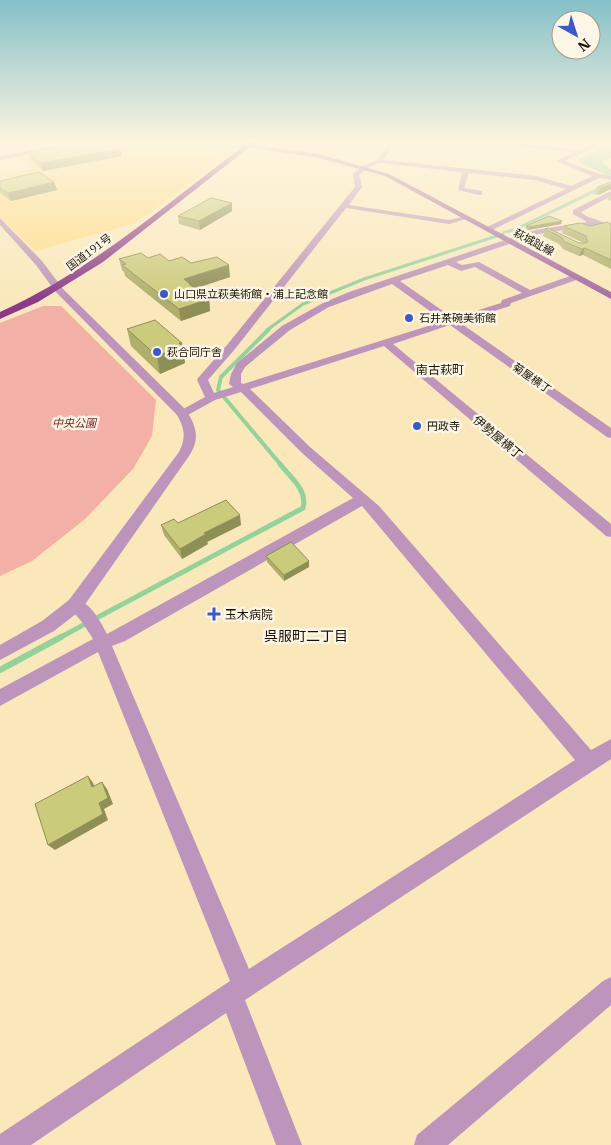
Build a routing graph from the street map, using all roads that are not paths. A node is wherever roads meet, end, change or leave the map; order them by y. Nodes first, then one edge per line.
1 (183, 195) edge
2 (352, 195) edge
3 (425, 195) edge
4 (561, 195) edge
5 (607, 195) edge
6 (344, 206) junction
7 (466, 218) junction
8 (0, 220) edge
9 (598, 224) junction
10 (610, 227) edge
11 (546, 230) junction
12 (491, 232) junction
13 (575, 237) edge
14 (563, 239) edge
15 (508, 241) junction
16 (448, 261) junction
17 (576, 277) junction
18 (393, 280) junction
19 (58, 289) junction
20 (530, 294) junction
21 (611, 296) edge
22 (0, 310) edge
23 (0, 316) edge
24 (452, 322) junction
25 (386, 343) junction
26 (244, 389) junction
27 (215, 397) junction
28 (182, 413) junction
29 (611, 434) edge
30 (363, 499) junction
31 (611, 532) edge
32 (75, 605) junction
33 (94, 629) junction
34 (0, 653) edge
35 (0, 698) edge
36 (611, 748) edge
37 (589, 762) junction
38 (611, 989) edge
39 (237, 991) junction
40 (8, 1145) edge
41 (288, 1145) edge
42 (427, 1145) edge

1 - 19 highway, 国道191号
2 - 6 street
3 - 7 main road, 萩城趾線
4 - 12 street
5 - 9 street
6 - 7 street
6 - 27 street
7 - 12 main road, 萩城趾線
8 - 19 street
9 - 10 street
9 - 11 street
11 - 13 street
11 - 14 street
11 - 15 street
12 - 15 main road, 萩城趾線
15 - 16 street
15 - 17 main road, 萩城趾線
16 - 18 street
16 - 20 street
17 - 20 street
17 - 21 main road, 萩城趾線
18 - 24 street, 菊屋横丁
18 - 26 street
19 - 22 highway, 国道191号
19 - 23 highway, 国道191号
19 - 28 street
20 - 24 street
24 - 25 street
24 - 29 street, 菊屋横丁
25 - 26 street
25 - 31 street, 伊勢屋横丁
26 - 27 street
26 - 30 street
27 - 28 street
28 - 32 street
30 - 33 street
30 - 37 street
32 - 33 street
32 - 34 street
33 - 35 street
33 - 39 street
36 - 37 street
37 - 39 street
38 - 42 street
39 - 40 street
39 - 41 street

